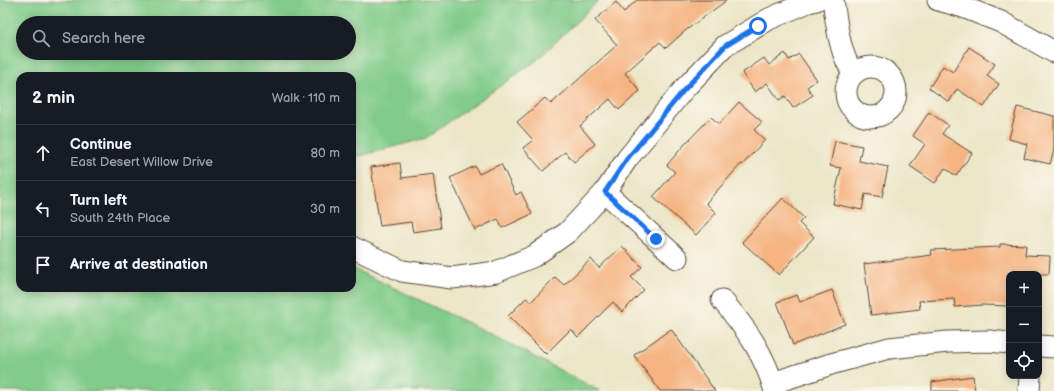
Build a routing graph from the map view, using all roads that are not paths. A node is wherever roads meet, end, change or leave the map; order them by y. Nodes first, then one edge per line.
1 (816, 0) edge
2 (833, 0) edge
3 (938, 0) edge
4 (1054, 52) edge
5 (854, 74) dead end
6 (605, 192) junction
7 (356, 249) edge
8 (677, 258) dead end
9 (722, 300) dead end
10 (1006, 343) edge
11 (1042, 346) edge
12 (1054, 347) edge
13 (1030, 379) edge
14 (774, 387) edge
15 (1029, 391) edge

1 - 6 street
2 - 5 street
3 - 4 street
6 - 7 street
6 - 8 street
9 - 14 street
10 - 14 street
11 - 12 street
13 - 15 street

